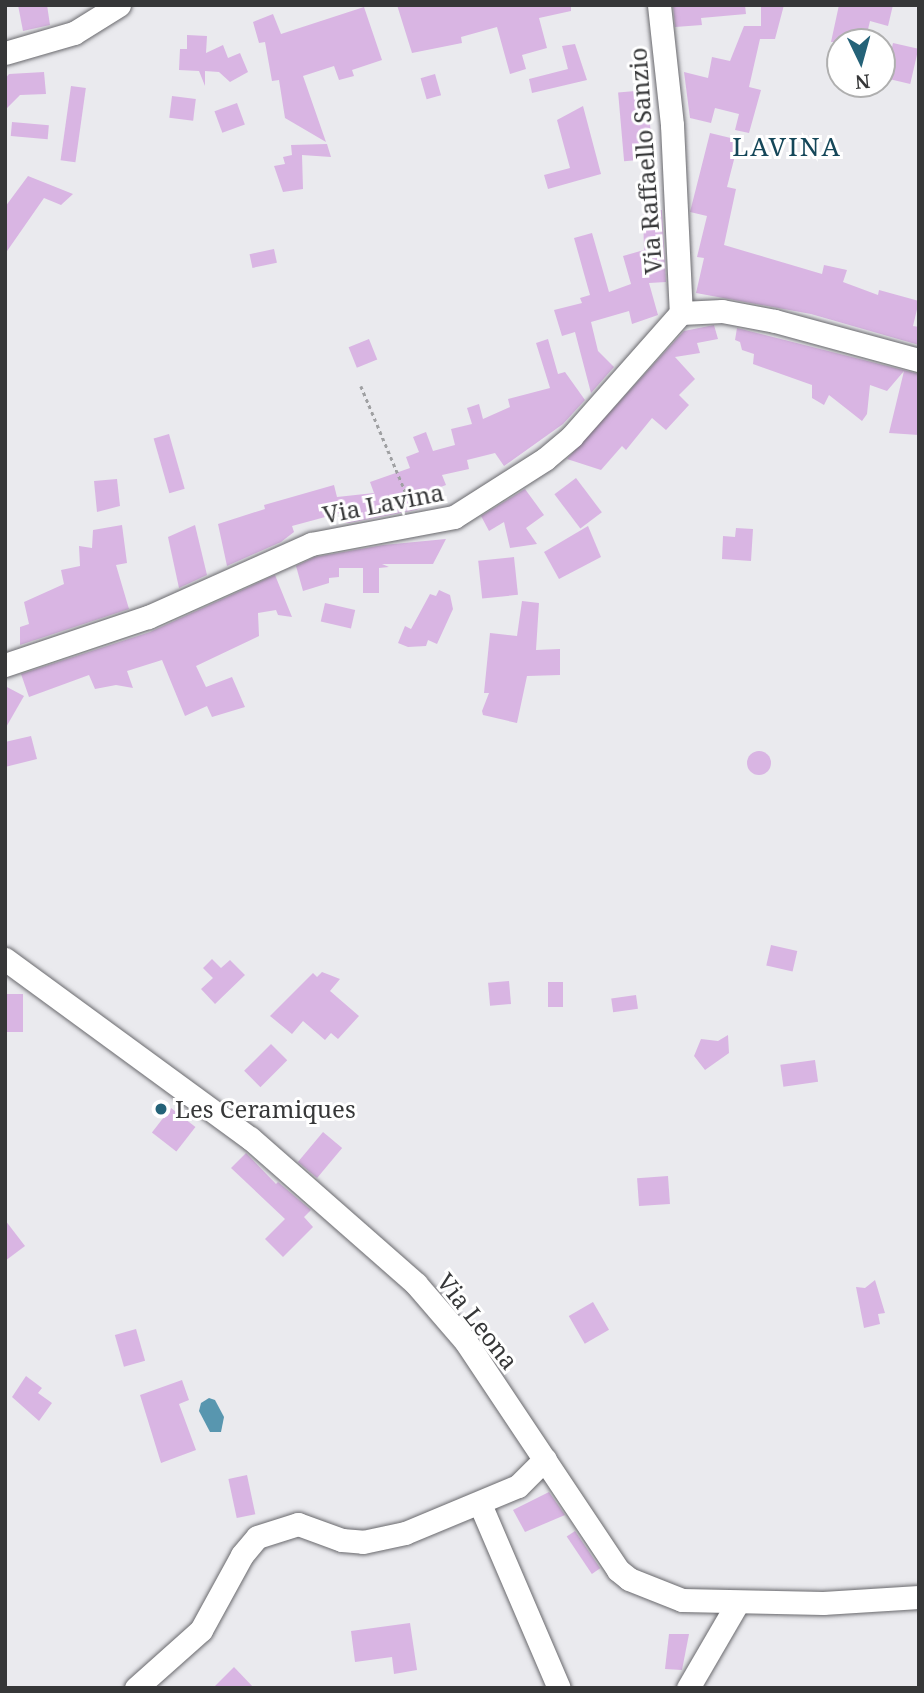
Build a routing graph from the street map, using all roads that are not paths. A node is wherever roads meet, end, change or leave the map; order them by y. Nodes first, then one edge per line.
1 (119, 5) edge
2 (659, 5) edge
3 (5, 53) edge
4 (681, 313) junction
5 (919, 360) edge
6 (5, 665) edge
7 (5, 959) edge
8 (545, 1459) junction
9 (480, 1504) junction
10 (919, 1597) edge
11 (738, 1602) junction
12 (136, 1688) edge
13 (559, 1688) edge
14 (688, 1688) edge

1 - 3 street
2 - 4 street, Via Raffaello Sanzio
4 - 5 street
4 - 6 street, Via Lavina
7 - 8 street, Via Leona
8 - 9 street
8 - 11 street, Via Leona
9 - 12 street
9 - 13 street
10 - 11 street, Via Leona
11 - 14 street

